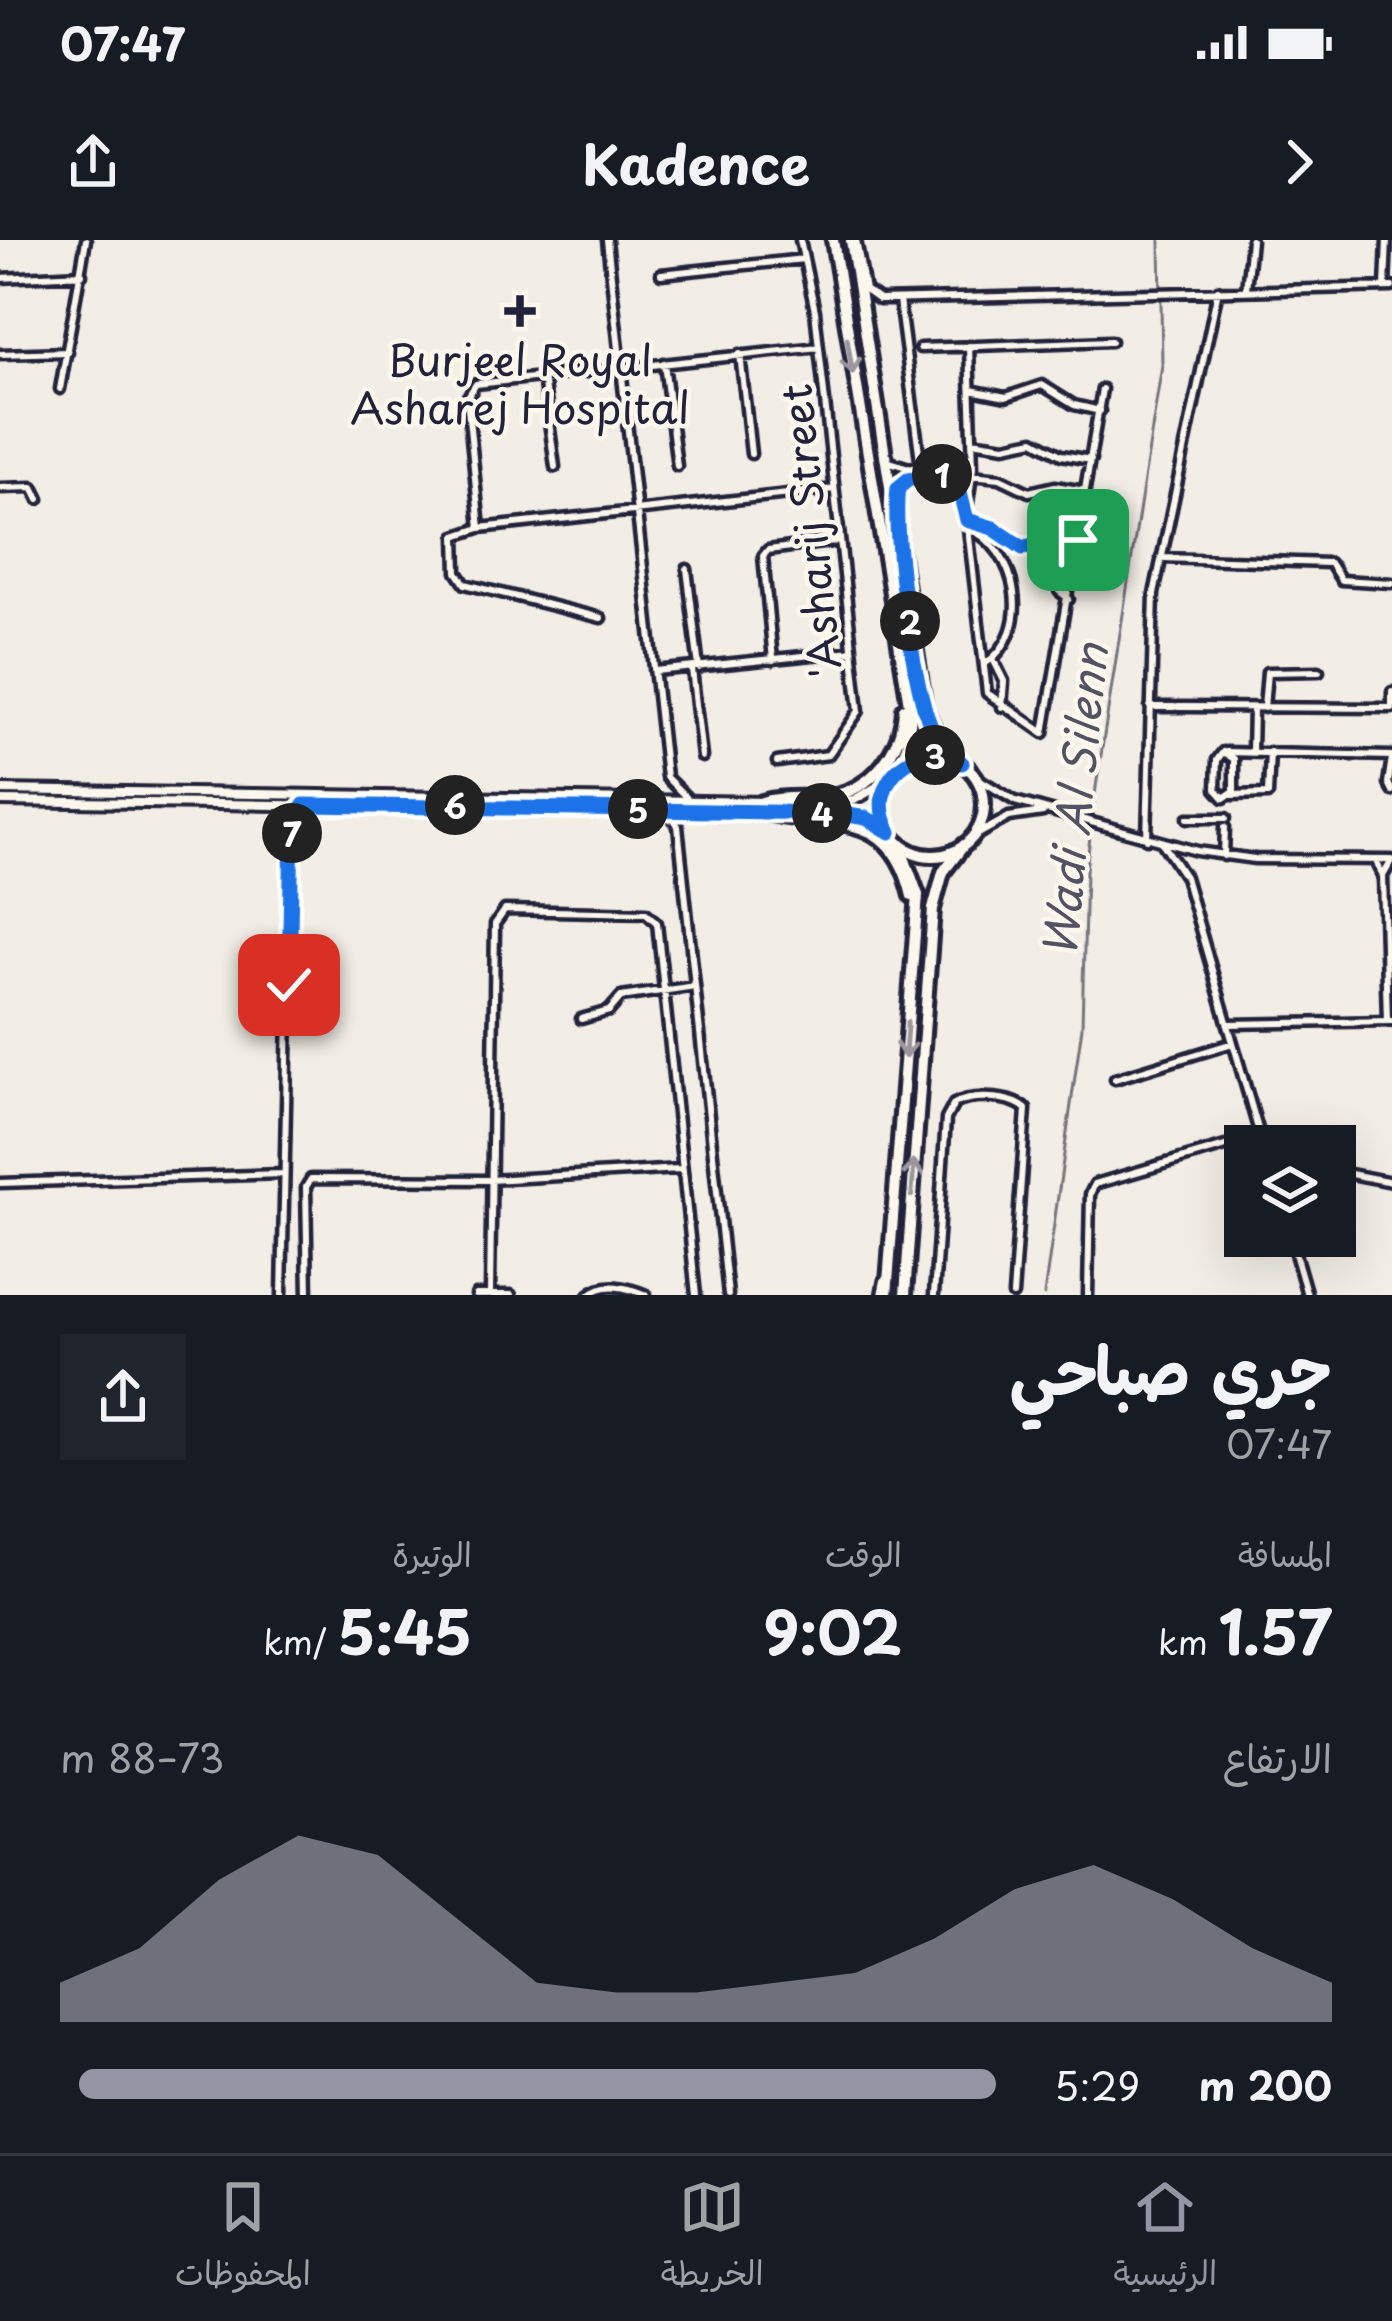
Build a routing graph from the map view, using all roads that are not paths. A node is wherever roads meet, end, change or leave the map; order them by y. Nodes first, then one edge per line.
1 (86, 240) edge
2 (607, 240) edge
3 (800, 240) edge
4 (832, 240) edge
5 (853, 240) edge
6 (1251, 240) edge
7 (1387, 240) edge
8 (804, 260) junction
9 (82, 274) junction
10 (662, 274) dead end
11 (0, 278) edge
12 (1388, 287) edge
13 (1246, 289) junction
14 (1218, 290) junction
15 (879, 301) junction
16 (899, 301) junction
17 (1111, 341) dead end
18 (969, 346) junction
19 (819, 347) junction
20 (920, 348) dead end
21 (68, 352) junction
22 (0, 354) edge
23 (740, 354) junction
24 (664, 364) junction
25 (868, 367) junction
26 (622, 368) junction
27 (543, 376) junction
28 (60, 389) dead end
29 (1102, 389) dead end
30 (971, 390) junction
31 (1100, 411) junction
32 (972, 441) junction
33 (751, 454) dead end
34 (972, 456) junction
35 (884, 458) junction
36 (1091, 460) junction
37 (951, 463) junction
38 (676, 466) dead end
39 (920, 466) junction
40 (555, 467) dead end
41 (953, 473) junction
42 (972, 475) junction
43 (922, 476) junction
44 (0, 488) edge
45 (834, 489) junction
46 (1085, 491) junction
47 (39, 499) dead end
48 (637, 511) junction
49 (967, 520) junction
50 (480, 528) junction
51 (1078, 540) junction
52 (839, 541) junction
53 (1011, 543) junction
54 (898, 547) junction
55 (999, 553) junction
56 (1076, 557) junction
57 (1161, 558) junction
58 (687, 569) dead end
59 (1392, 583) edge
60 (1069, 599) junction
61 (891, 605) junction
62 (601, 618) dead end
63 (852, 651) junction
64 (773, 660) junction
65 (989, 662) junction
66 (695, 668) junction
67 (655, 671) junction
68 (1319, 671) dead end
69 (1392, 692) edge
70 (1002, 707) junction
71 (1150, 707) junction
72 (1253, 708) junction
73 (1264, 708) junction
74 (1392, 708) edge
75 (1226, 752) junction
76 (1252, 752) junction
77 (1270, 752) junction
78 (702, 757) dead end
79 (1392, 757) edge
80 (777, 762) dead end
81 (962, 763) junction
82 (892, 776) junction
83 (974, 776) junction
84 (666, 777) junction
85 (0, 790) edge
86 (1392, 791) edge
87 (1229, 796) junction
88 (653, 798) junction
89 (0, 801) edge
90 (263, 802) junction
91 (319, 802) junction
92 (689, 805) junction
93 (763, 807) junction
94 (666, 810) junction
95 (1053, 813) junction
96 (1188, 818) dead end
97 (1226, 822) junction
98 (292, 824) junction
99 (678, 826) junction
100 (890, 832) junction
101 (1148, 839) junction
102 (968, 842) junction
103 (1162, 843) junction
104 (899, 844) junction
105 (1184, 849) junction
106 (1224, 856) junction
107 (1376, 860) junction
108 (1392, 860) edge
109 (1383, 875) junction
110 (1185, 877) junction
111 (1388, 923) edge
112 (910, 982) junction
113 (694, 986) junction
114 (664, 992) junction
115 (581, 1019) dead end
116 (1389, 1021) edge
117 (1227, 1024) junction
118 (1233, 1043) junction
119 (1115, 1079) dead end
120 (1257, 1125) edge
121 (1224, 1146) edge
122 (680, 1169) junction
123 (284, 1174) junction
124 (1356, 1175) edge
125 (490, 1180) junction
126 (1392, 1182) edge
127 (0, 1183) edge
128 (1295, 1257) edge
129 (490, 1294) edge
130 (282, 1295) edge
131 (308, 1295) edge
132 (476, 1295) edge
133 (511, 1295) edge
134 (589, 1295) edge
135 (646, 1295) edge
136 (696, 1295) edge
137 (728, 1295) edge
138 (884, 1295) edge
139 (904, 1295) edge
140 (934, 1295) edge
141 (944, 1295) edge
142 (1013, 1295) edge
143 (1088, 1295) edge
144 (1306, 1295) edge

1 - 9 street
2 - 26 street
3 - 8 street, 'Asharij Street
4 -> 61 main road
5 - 15 street
5 - 25 main road
6 - 13 street
7 - 12 street
8 - 10 street
8 - 19 street, 'Asharij Street
9 - 11 street
9 - 21 street
12 - 13 street
13 - 14 street
14 - 16 street
14 - 57 street
15 - 16 street
15 - 25 street
16 - 39 street
17 - 18 street
18 - 20 street
18 - 30 street
19 - 23 street
19 - 45 street, 'Asharij Street
21 - 22 street
21 - 28 street
23 - 24 street
23 - 33 street
24 - 26 street
24 - 38 street
25 - 35 main road
26 - 27 street
26 - 48 street
27 - 40 street
27 - 50 street
29 - 31 street
30 - 31 street
30 - 32 street
31 - 36 street
32 - 34 street
32 - 36 street
34 - 37 street
34 - 42 street
35 - 39 street
35 - 54 main road
36 - 46 street
37 - 39 street
37 - 41 street
39 - 43 street
41 - 42 street
41 - 43 street
41 - 49 street
42 - 46 street
42 - 49 street
43 - 54 street
44 - 47 street
45 - 48 street
45 - 52 street, 'Asharij Street
46 - 51 street
48 - 50 street
48 - 67 street
49 - 53 street
49 - 55 street
49 - 65 street
50 - 62 street
51 - 53 street
51 - 56 street
52 - 63 street, 'Asharij Street
52 - 64 street
53 - 55 street
54 - 81 main road
55 - 65 street
56 - 60 street
56 - 60 street
57 - 59 street
57 - 71 street
58 - 66 street
60 - 70 street
61 - 82 main road
61 - 93 main road
63 - 64 street
63 - 80 street, 'Asharij Street
64 - 66 street
65 - 70 street
65 - 70 street
66 - 67 street
66 - 78 street
67 - 84 street
68 - 73 street
69 - 74 street
71 - 72 street
71 - 101 street
72 - 73 street
72 - 76 street
73 - 74 street
75 - 76 street
75 - 87 street
75 - 87 street
76 - 77 street
77 - 79 street
77 - 87 street
79 - 86 street
81 - 82 main road
81 - 83 main road
82 - 93 main road
82 - 100 main road
83 - 95 street
83 - 102 main road
84 - 88 street
84 - 92 street
85 - 88 main road
87 - 97 street
88 - 92 main road
89 - 90 main road
90 - 91 main road
90 - 98 street
91 - 94 main road
91 - 98 street
92 - 93 main road
92 - 94 main road
92 - 99 street
93 - 100 main road
93 - 112 main road
94 - 99 street
95 - 101 street
95 - 102 street
96 - 97 street
97 - 106 street
98 - 123 street
99 - 113 street
100 - 104 main road
101 - 103 street
102 - 104 main road
139 -> 102 main road
103 - 105 street
103 - 110 street
104 - 112 main road
105 - 106 street
105 - 110 street
106 - 107 street
107 - 108 street
107 - 109 street
108 - 109 street
109 - 111 street
110 - 117 street
111 - 116 street
112 -> 138 main road
113 - 114 street
113 - 137 street
114 - 115 street
114 - 122 street
114 - 125 street
116 - 117 street
117 - 118 street
118 - 119 street
118 - 120 street
121 - 143 street
122 - 125 street
122 - 136 street
123 - 127 street
123 - 130 street
124 - 126 street
125 - 129 street
125 - 131 street
128 - 144 street
129 - 132 street
129 - 133 street
134 - 135 street
140 - 141 street
140 - 142 street

